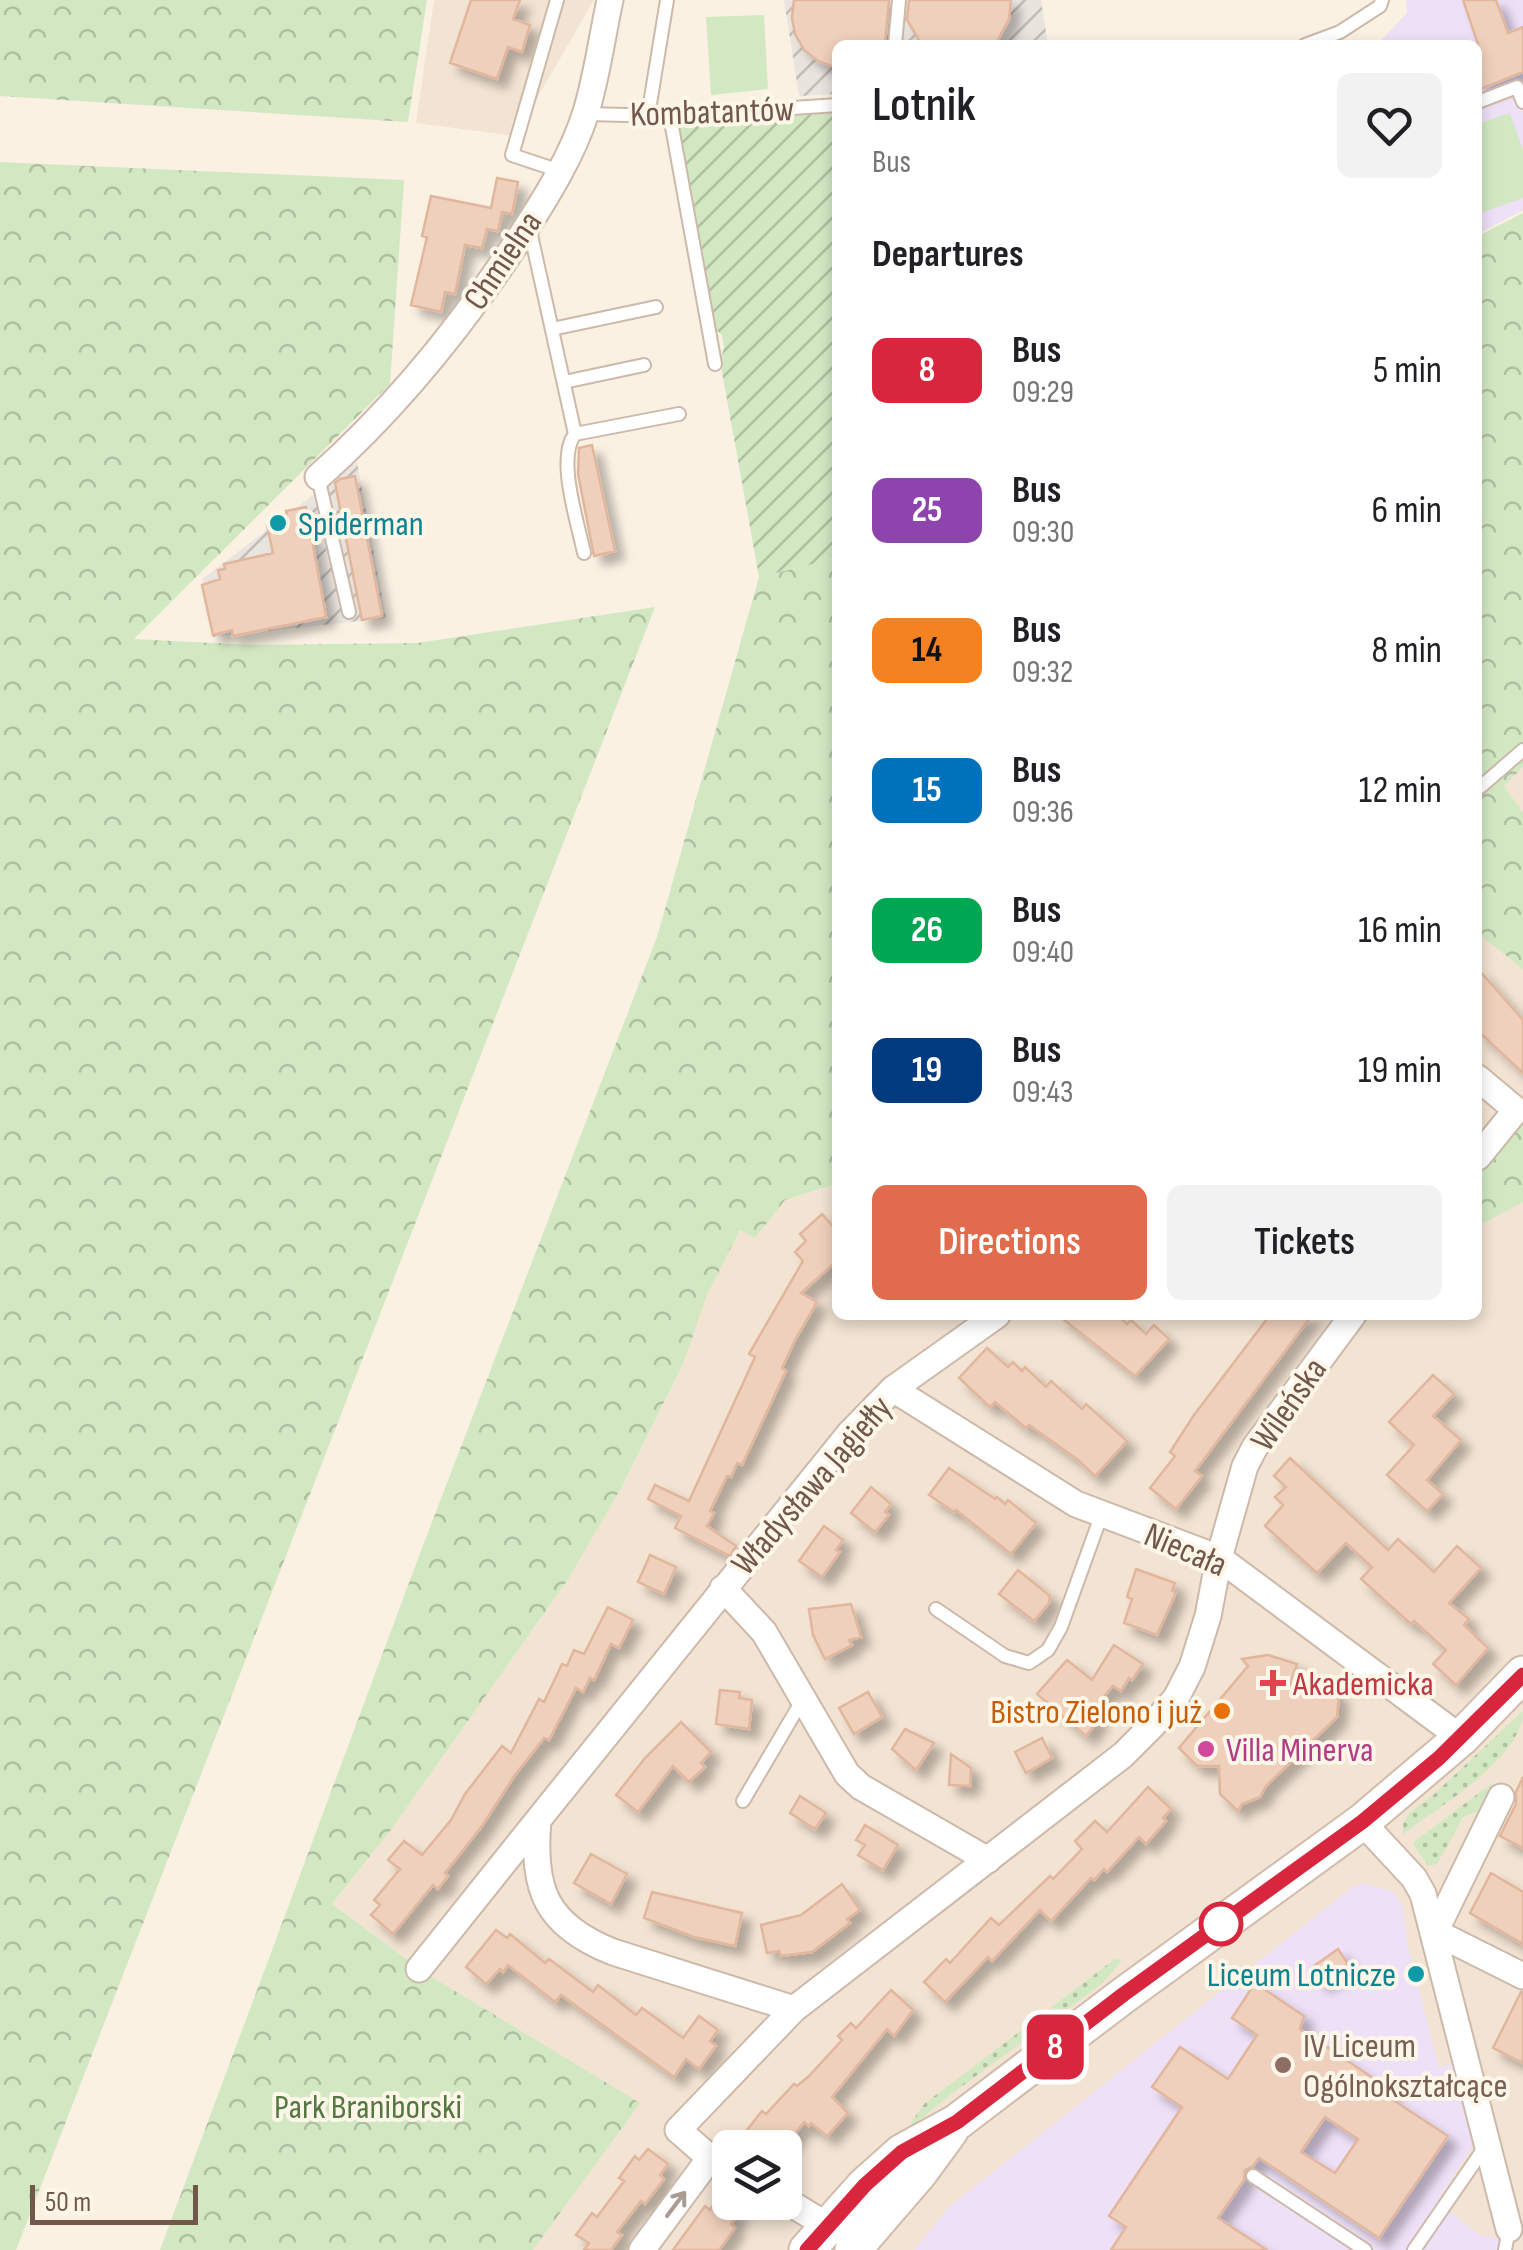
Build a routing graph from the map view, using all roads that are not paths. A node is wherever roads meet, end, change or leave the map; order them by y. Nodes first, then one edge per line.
1 (558, 0) edge
2 (610, 0) edge
3 (667, 0) edge
4 (899, 0) edge
5 (1382, 0) edge
6 (895, 40) edge
7 (1318, 40) edge
8 (1482, 100) edge
9 (1523, 102) edge
10 (832, 105) edge
11 (586, 114) junction
12 (648, 116) junction
13 (670, 116) junction
14 (560, 172) junction
15 (528, 224) junction
16 (656, 307) dead end
17 (552, 329) junction
18 (715, 364) dead end
19 (644, 365) dead end
20 (564, 382) junction
21 (679, 414) dead end
22 (575, 434) junction
23 (318, 477) joint
24 (584, 553) dead end
25 (350, 612) dead end
26 (1523, 750) edge
27 (1482, 786) edge
28 (1482, 1081) edge
29 (1482, 1153) edge
30 (990, 1320) edge
31 (1349, 1320) edge
32 (892, 1389) junction
33 (1101, 1516) junction
34 (1219, 1558) junction
35 (723, 1588) junction
36 (936, 1609) dead end
37 (1523, 1674) edge
38 (803, 1699) junction
39 (1461, 1738) junction
40 (1501, 1797) dead end
41 (743, 1801) dead end
42 (538, 1820) junction
43 (1362, 1822) junction
44 (988, 1860) junction
45 (1434, 1932) junction
46 (419, 1968) dead end
47 (1523, 1976) edge
48 (794, 2008) junction
49 (957, 2122) junction
50 (1488, 2142) junction
51 (712, 2158) edge
52 (712, 2173) edge
53 (1253, 2176) dead end
54 (884, 2213) junction
55 (802, 2219) edge
56 (1507, 2240) edge
57 (823, 2242) edge
58 (642, 2250) edge
59 (852, 2250) edge
60 (1365, 2250) edge
61 (1414, 2250) edge

1 - 14 lane
2 - 11 street, Chmielna
3 - 12 lane
4 - 6 lane
5 - 7 lane
8 - 9 lane
10 - 13 lane, Kombatantów
11 - 12 lane, Kombatantów
11 - 14 street, Chmielna
12 - 13 lane, Kombatantów
13 - 18 lane
14 - 15 street, Chmielna
15 - 17 lane
15 - 23 street, Chmielna
16 - 17 lane
17 - 20 lane
19 - 20 lane
20 - 22 lane
21 - 22 lane
22 - 24 lane
23 - 25 lane
26 - 27 lane
28 - 29 street
30 - 32 street, Władysława Jagiełły
31 - 34 street, Wileńska
32 - 33 street, Niecała
32 - 35 street, Władysława Jagiełły
33 - 34 street, Niecała
33 - 36 lane
34 - 39 street, Niecała
34 - 44 street
35 - 38 street, Władysława Jagiełły
35 - 42 street, Władysława Jagiełły
37 - 39 street
38 - 41 lane
38 - 44 street, Władysława Jagiełły
39 - 43 street
40 - 45 street
42 - 46 street, Władysława Jagiełły
42 - 48 street
43 - 45 street
43 - 49 street
44 - 48 street
45 - 47 street
45 - 50 street
48 - 51 street
49 - 54 street
49 - 57 street
50 - 56 street
50 - 61 lane
58 -> 52 street
53 - 60 lane
54 - 57 street
54 - 59 street
55 - 57 street

